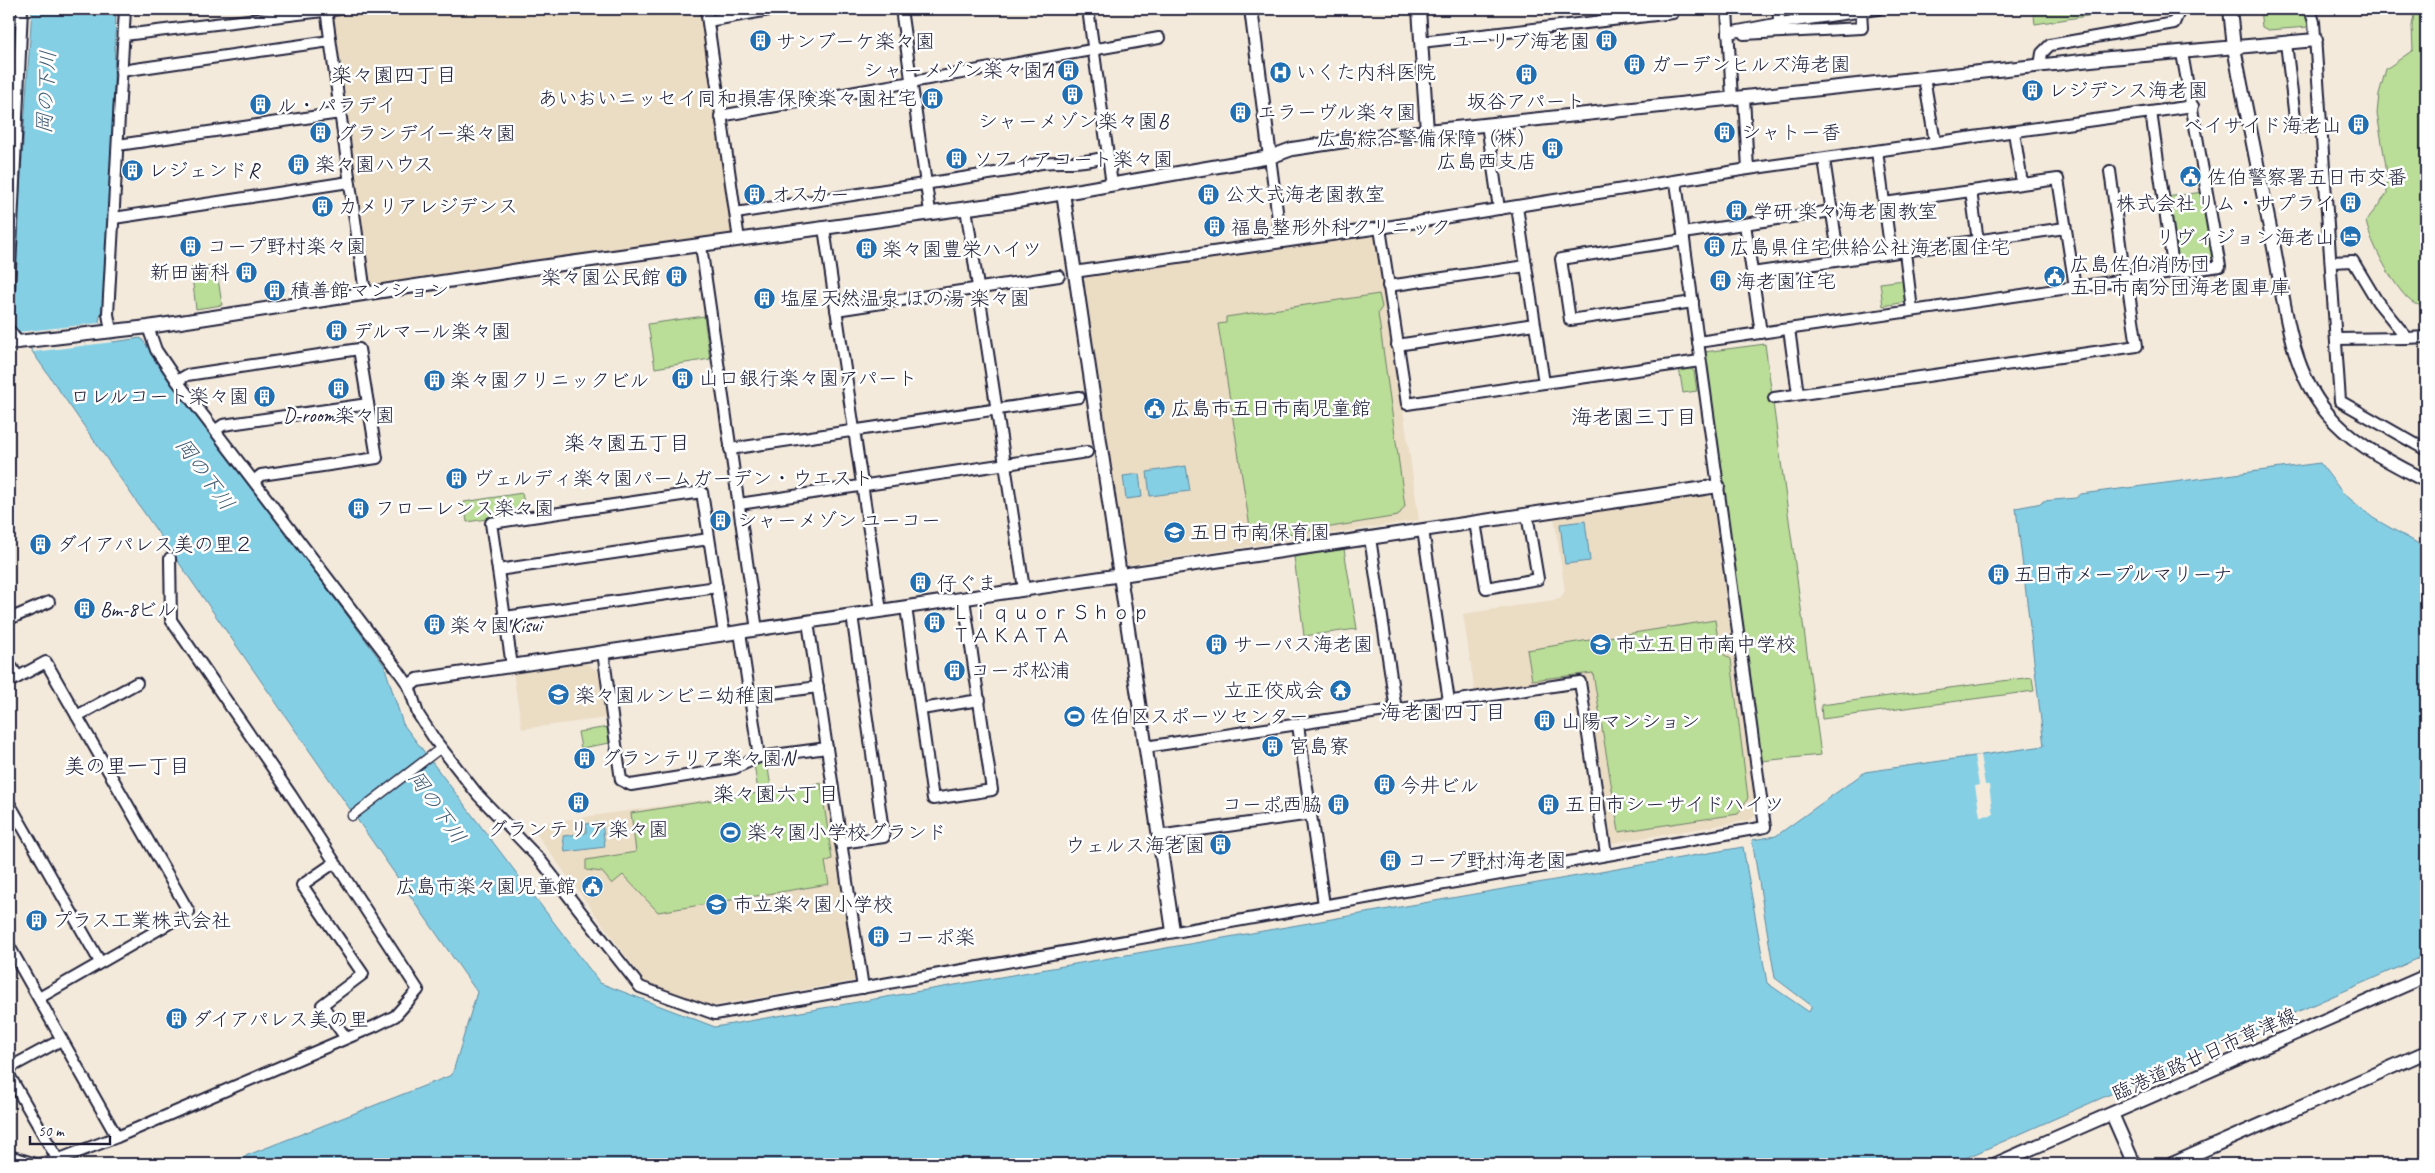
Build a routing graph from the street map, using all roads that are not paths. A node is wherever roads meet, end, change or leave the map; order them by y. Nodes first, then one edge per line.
1 (22, 9) edge
2 (125, 9) edge
3 (326, 9) edge
4 (340, 9) edge
5 (706, 9) edge
6 (775, 9) edge
7 (901, 9) edge
8 (1088, 9) edge
9 (1251, 9) edge
10 (1419, 9) edge
11 (1727, 9) edge
12 (1778, 9) edge
13 (1878, 9) edge
14 (2180, 9) edge
15 (2230, 9) edge
16 (2310, 9) edge
17 (1861, 11) junction
18 (1673, 13) dead end
19 (708, 20) junction
20 (1780, 28) junction
21 (1728, 33) junction
22 (124, 35) junction
23 (1159, 38) dead end
24 (9, 39) edge
25 (20, 39) junction
26 (2316, 40) junction
27 (330, 41) junction
28 (1421, 42) junction
29 (2286, 43) junction
30 (2234, 48) junction
31 (1093, 51) junction
32 (2182, 52) junction
33 (2040, 66) junction
34 (121, 71) junction
35 (1924, 78) junction
36 (911, 83) junction
37 (1738, 98) junction
38 (2193, 106) junction
39 (2151, 112) junction
40 (340, 113) junction
41 (720, 116) junction
42 (1487, 124) junction
43 (2322, 125) junction
44 (1427, 130) junction
45 (2014, 132) junction
46 (1935, 142) junction
47 (118, 145) junction
48 (1877, 152) junction
49 (1108, 157) junction
50 (1270, 157) junction
51 (1824, 159) junction
52 (1748, 169) junction
53 (2110, 171) dead end
54 (349, 182) junction
55 (1676, 182) junction
56 (926, 183) junction
57 (1112, 184) junction
58 (2022, 184) junction
59 (1971, 191) junction
60 (1063, 193) junction
61 (10, 199) edge
62 (1884, 203) junction
63 (1517, 206) junction
64 (966, 208) junction
65 (1500, 209) junction
66 (1832, 211) junction
67 (930, 212) junction
68 (736, 213) junction
69 (114, 218) junction
70 (1745, 224) junction
71 (824, 228) junction
72 (1380, 228) junction
73 (2065, 228) junction
74 (1683, 236) junction
75 (739, 240) junction
76 (1978, 241) junction
77 (1281, 242) junction
78 (701, 246) junction
79 (1905, 252) junction
80 (1891, 253) junction
81 (1839, 260) junction
82 (2332, 262) junction
83 (1526, 266) junction
84 (1074, 272) junction
85 (2174, 272) junction
86 (1752, 273) junction
87 (1059, 276) dead end
88 (2126, 280) junction
89 (1388, 286) junction
90 (2074, 287) junction
91 (978, 288) junction
92 (9, 290) edge
93 (365, 293) junction
94 (1693, 302) junction
95 (836, 310) junction
96 (1912, 310) junction
97 (1534, 324) junction
98 (148, 327) junction
99 (1789, 329) junction
100 (9, 330) edge
101 (109, 331) junction
102 (1760, 333) junction
103 (2407, 338) junction
104 (2426, 338) edge
105 (2336, 339) junction
106 (17, 342) edge
107 (1698, 342) junction
108 (1397, 345) junction
109 (1700, 360) junction
110 (177, 381) junction
111 (1544, 382) junction
112 (1798, 394) junction
113 (1079, 396) dead end
114 (1774, 398) dead end
115 (368, 404) junction
116 (997, 408) junction
117 (216, 430) junction
118 (854, 430) junction
119 (730, 448) junction
120 (2426, 450) edge
121 (1087, 452) dead end
122 (1005, 464) junction
123 (254, 480) junction
124 (2426, 481) edge
125 (862, 486) junction
126 (1718, 486) junction
127 (738, 504) junction
128 (1527, 514) junction
129 (1475, 522) junction
130 (1423, 530) junction
131 (1370, 538) junction
132 (710, 539) junction
133 (170, 558) dead end
134 (498, 570) junction
135 (1120, 575) junction
136 (717, 587) junction
137 (1024, 589) junction
138 (964, 599) junction
139 (49, 602) dead end
140 (906, 607) junction
141 (881, 611) junction
142 (852, 615) junction
143 (505, 617) junction
144 (9, 618) edge
145 (808, 622) junction
146 (757, 630) junction
147 (740, 632) junction
148 (724, 634) junction
149 (603, 652) junction
150 (9, 663) edge
151 (512, 666) junction
152 (13, 680) edge
153 (137, 683) dead end
154 (409, 686) junction
155 (818, 687) junction
156 (749, 696) junction
157 (980, 700) junction
158 (1449, 701) junction
159 (921, 709) junction
160 (1396, 710) junction
161 (77, 716) junction
162 (1298, 724) junction
163 (1145, 746) junction
164 (827, 748) junction
165 (437, 751) dead end
166 (759, 757) junction
167 (9, 803) edge
168 (1311, 814) junction
169 (352, 816) dead end
170 (1158, 836) junction
171 (841, 843) junction
172 (1606, 854) junction
173 (334, 863) junction
174 (1324, 905) junction
175 (1172, 931) junction
176 (9, 946) edge
177 (100, 962) junction
178 (2426, 976) edge
179 (2426, 981) edge
180 (862, 988) junction
181 (2382, 996) junction
182 (38, 998) junction
183 (346, 1038) junction
184 (61, 1040) junction
185 (2426, 1052) edge
186 (9, 1068) edge
187 (9, 1075) edge
188 (2112, 1114) junction
189 (117, 1137) junction
190 (9, 1156) edge
191 (58, 1160) junction
192 (37, 1164) edge
193 (1996, 1164) edge
194 (2134, 1164) edge
195 (2172, 1164) edge

1 - 25 street
2 - 22 street
3 - 4 street
3 - 22 street
3 - 27 street
5 - 19 street
6 - 19 street
7 - 36 street
8 - 31 street
9 - 50 street
10 - 28 street
11 - 21 street
12 - 20 street
13 - 17 street
14 - 33 street
15 - 30 street
16 - 26 street
17 - 20 street
17 - 20 street
18 - 28 street
19 - 41 street
20 - 21 street
21 - 37 street
22 - 34 street
23 - 31 street
24 - 25 street
25 - 61 street
26 - 29 street
26 - 43 street
27 - 34 street
27 - 40 street
28 - 44 street
29 - 30 street
29 - 43 street
30 - 32 street
30 - 124 street
31 - 36 street
31 - 49 street
32 - 33 street
32 - 38 street
33 - 35 street
34 - 47 street
35 - 37 street
35 - 46 street
36 - 41 street
36 - 56 street
37 - 42 street
37 - 52 street
38 - 39 street
38 - 85 street
39 - 45 street
39 - 85 street
40 - 47 street
40 - 54 street
41 - 68 street
42 - 44 street
42 - 65 street
43 - 82 street
44 - 50 street
45 - 46 street
45 - 58 street
46 - 48 street
47 - 69 street
48 - 51 street
48 - 62 street
49 - 56 street
49 - 57 street
50 - 57 street
50 - 77 street
51 - 52 street
51 - 66 street
52 - 55 street
53 - 88 street
54 - 69 street
54 - 93 street
55 - 63 street
55 - 74 street
56 - 67 street
56 - 68 street
57 - 60 street
58 - 59 street
58 - 73 street
59 - 62 street
59 - 76 street
60 - 64 street
60 - 84 street
61 - 92 street
62 - 80 street
63 - 65 street
63 - 83 street
64 - 67 street
64 - 91 street
65 - 72 street
66 - 70 street
66 - 81 street
67 - 71 street
68 - 75 street
69 - 101 street
70 - 74 street
70 - 86 street
71 - 75 street
71 - 95 street
72 - 77 street
72 - 89 street
73 - 76 street
73 - 90 street
74 - 94 street
74 - 94 street
75 - 78 street
76 - 79 street
77 - 84 street
78 - 93 street
78 - 119 street
79 - 80 street
79 - 96 street
80 - 81 street
81 - 86 street
82 - 103 street
82 - 105 street
83 - 89 street
83 - 97 street
84 - 135 street
85 - 88 street
86 - 102 street
87 - 91 street
88 - 90 street
88 - 112 street
89 - 108 street
90 - 96 street
91 - 95 street
91 - 116 street
93 - 98 street
94 - 107 street
95 - 118 street
96 - 99 street
97 - 108 street
97 - 111 street
98 - 101 street
98 - 110 street
99 - 102 street
99 - 112 street
100 - 106 street
101 - 106 street
102 - 107 street
103 - 104 street
103 - 105 street
105 - 120 street
107 - 109 street
108 - 111 street
109 - 111 street
109 - 126 street
110 - 115 street
110 - 117 street
112 - 114 street
113 - 116 street
115 - 117 street
115 - 123 street
116 - 118 street
116 - 122 street
117 - 123 street
118 - 119 street
118 - 125 street
119 - 127 street
121 - 122 street
122 - 125 street
122 - 137 street
123 - 154 street
125 - 127 street
125 - 141 street
126 - 128 street
126 - 172 street
127 - 146 street
128 - 129 street
128 - 129 street
129 - 130 street
130 - 131 street
130 - 158 street
131 - 135 street
131 - 160 street
132 - 134 street
132 - 134 street
132 - 136 street
133 - 173 street
134 - 143 street
135 - 137 street
135 - 163 street
136 - 143 street
136 - 148 street
137 - 138 street
138 - 140 street
138 - 157 street
139 - 144 street
140 - 141 street
140 - 159 street
141 - 142 street
142 - 145 street
142 - 171 street
143 - 151 street
145 - 146 street
145 - 155 street
146 - 147 street
147 - 148 street
147 - 156 street
148 - 149 street
149 - 151 street
149 - 166 street
150 - 152 street
151 - 154 street
152 - 161 street
153 - 161 street
154 - 180 street
155 - 156 street
155 - 164 street
156 - 166 street
157 - 159 street
157 - 159 street
158 - 160 street
158 - 172 street
160 - 162 street
161 - 177 street
162 - 163 street
162 - 168 street
163 - 170 street
164 - 166 street
164 - 171 street
165 - 169 street
167 - 177 street
168 - 170 street
168 - 174 street
170 - 175 street
171 - 180 street
172 - 174 street
173 - 183 street
173 - 183 street
174 - 175 street
175 - 180 street
176 - 182 street
177 - 182 street
178 - 181 street, 臨港道路廿日市草津線
179 - 181 street
181 - 188 street, 臨港道路廿日市草津線
182 - 184 street
183 - 189 street
184 - 186 street
184 - 189 street
185 - 195 street
187 - 191 street
188 - 193 street, 臨港道路廿日市草津線
188 - 194 street
189 - 191 street
190 - 192 street
191 - 192 street

